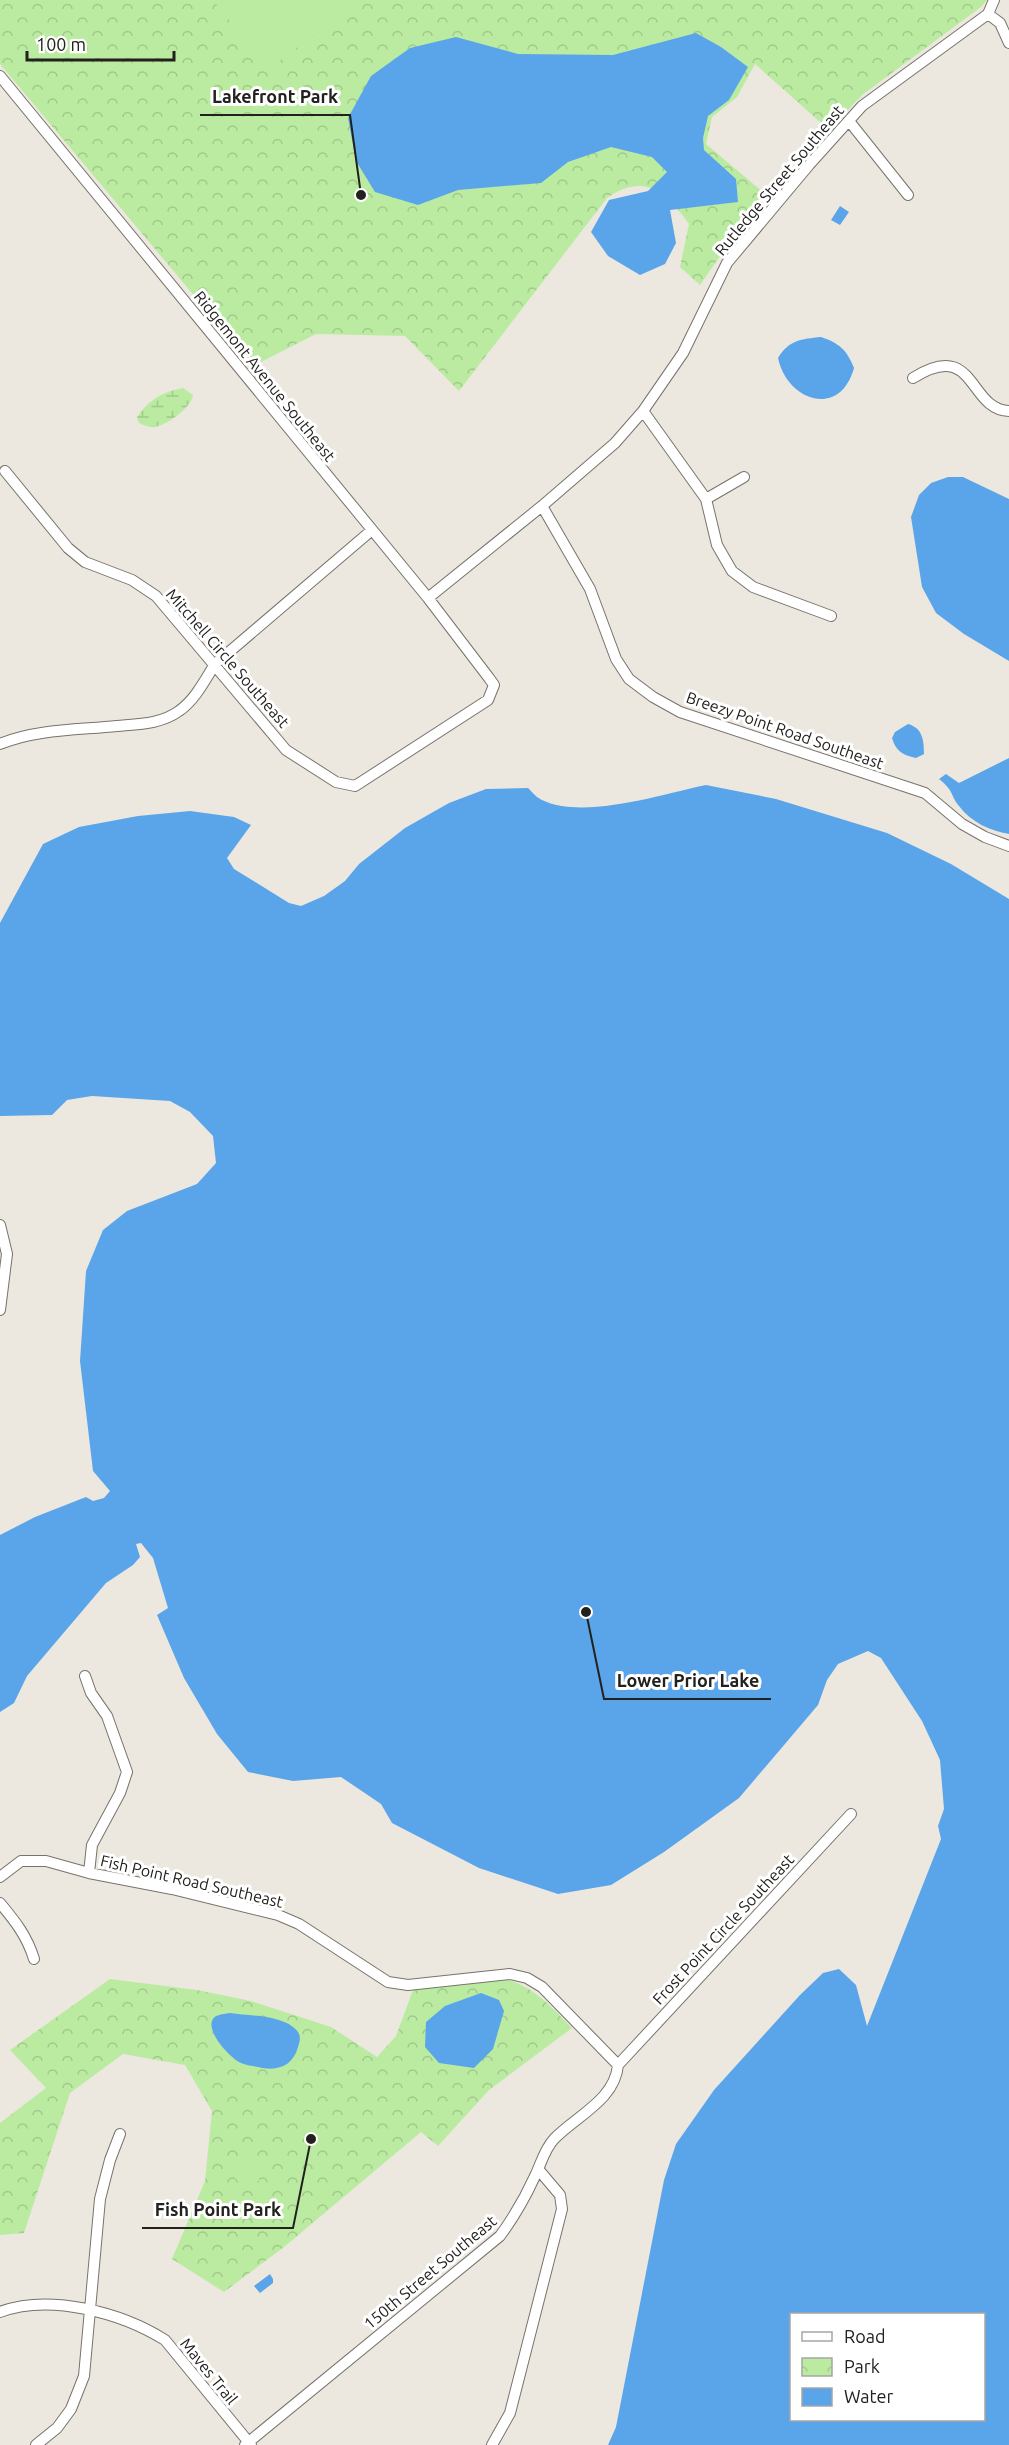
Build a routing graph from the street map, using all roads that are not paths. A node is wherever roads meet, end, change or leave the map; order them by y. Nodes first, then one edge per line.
1 (994, 0) edge
2 (988, 14) junction
3 (1009, 43) edge
4 (0, 75) edge
5 (849, 121) junction
6 (908, 195) dead end
7 (913, 378) dead end
8 (643, 411) junction
9 (1009, 411) edge
10 (4, 471) dead end
11 (744, 477) dead end
12 (706, 499) junction
13 (542, 506) junction
14 (372, 530) junction
15 (428, 598) junction
16 (831, 616) dead end
17 (215, 664) junction
18 (0, 744) edge
19 (355, 786) joint
20 (1009, 846) edge
21 (0, 1225) edge
22 (0, 1310) edge
23 (85, 1676) dead end
24 (850, 1814) dead end
25 (89, 1873) junction
26 (0, 1876) edge
27 (0, 1904) edge
28 (34, 1959) dead end
29 (618, 2065) junction
30 (120, 2134) dead end
31 (538, 2169) junction
32 (91, 2309) junction
33 (0, 2312) edge
34 (248, 2444) edge
35 (36, 2445) edge
36 (492, 2445) edge

1 - 2 street
2 - 3 street
2 - 5 street, Rutledge Street Southeast
4 - 14 street, Ridgemont Avenue Southeast
5 - 6 street
5 - 8 street, Rutledge Street Southeast
7 - 9 street
8 - 12 street
8 - 13 street, Rutledge Street Southeast
10 - 17 street, Mitchell Circle Southeast
11 - 12 street
12 - 16 street
13 - 15 street, Rutledge Street Southeast
13 - 20 street, Breezy Point Road Southeast
14 - 15 street, Ridgemont Avenue Southeast
14 - 17 street
15 - 19 street, Ridgemont Avenue Southeast
17 - 18 street
17 - 19 street, Mitchell Circle Southeast
21 - 22 street
23 - 25 street
24 - 29 street, Frost Point Circle Southeast
25 - 26 street, Fish Point Road Southeast
25 - 29 street, Fish Point Road Southeast
27 - 28 street
29 - 31 street, 150th Street Southeast
30 - 32 street
31 - 34 street, 150th Street Southeast
31 - 36 street
32 - 33 street, Maves Trail
32 - 34 street, Maves Trail
32 - 35 street

